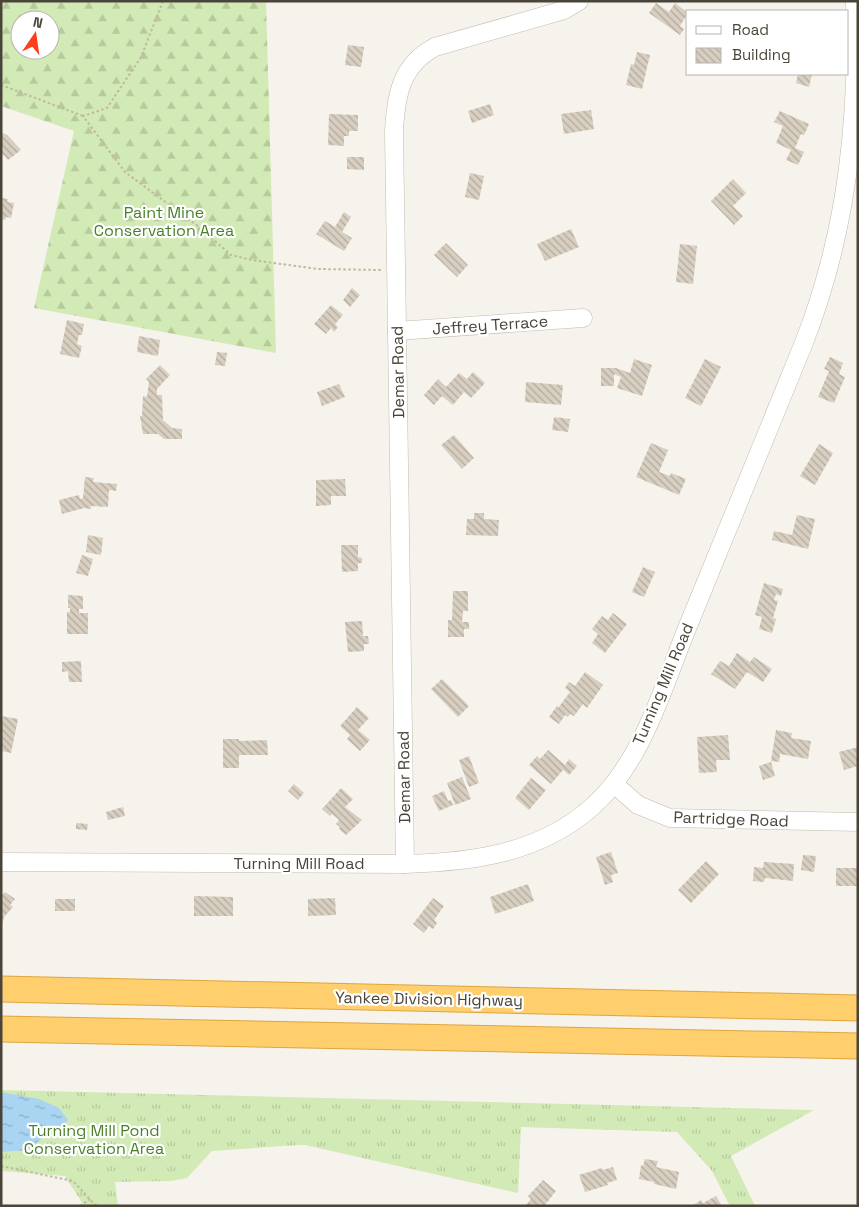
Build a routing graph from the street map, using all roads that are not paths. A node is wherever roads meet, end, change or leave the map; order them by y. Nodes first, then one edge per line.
1 (579, 1) edge
2 (855, 1) edge
3 (857, 50) edge
4 (583, 318) dead end
5 (397, 331) junction
6 (614, 784) junction
7 (858, 822) edge
8 (1, 862) edge
9 (405, 864) junction
10 (1, 989) edge
11 (858, 997) edge
12 (796, 1006) junction
13 (858, 1008) edge
14 (1, 1028) edge
15 (858, 1046) edge

1 - 5 street, Demar Road
2 - 3 street, Turning Mill Road
3 - 6 street, Turning Mill Road
4 - 5 street, Jeffrey Terrace
5 - 9 street, Demar Road
6 - 7 street, Partridge Road
6 - 9 street, Turning Mill Road
8 - 9 street, Turning Mill Road
10 - 12 highway, Yankee Division Highway
11 - 12 highway
12 - 13 highway, Yankee Division Highway
14 - 15 highway

